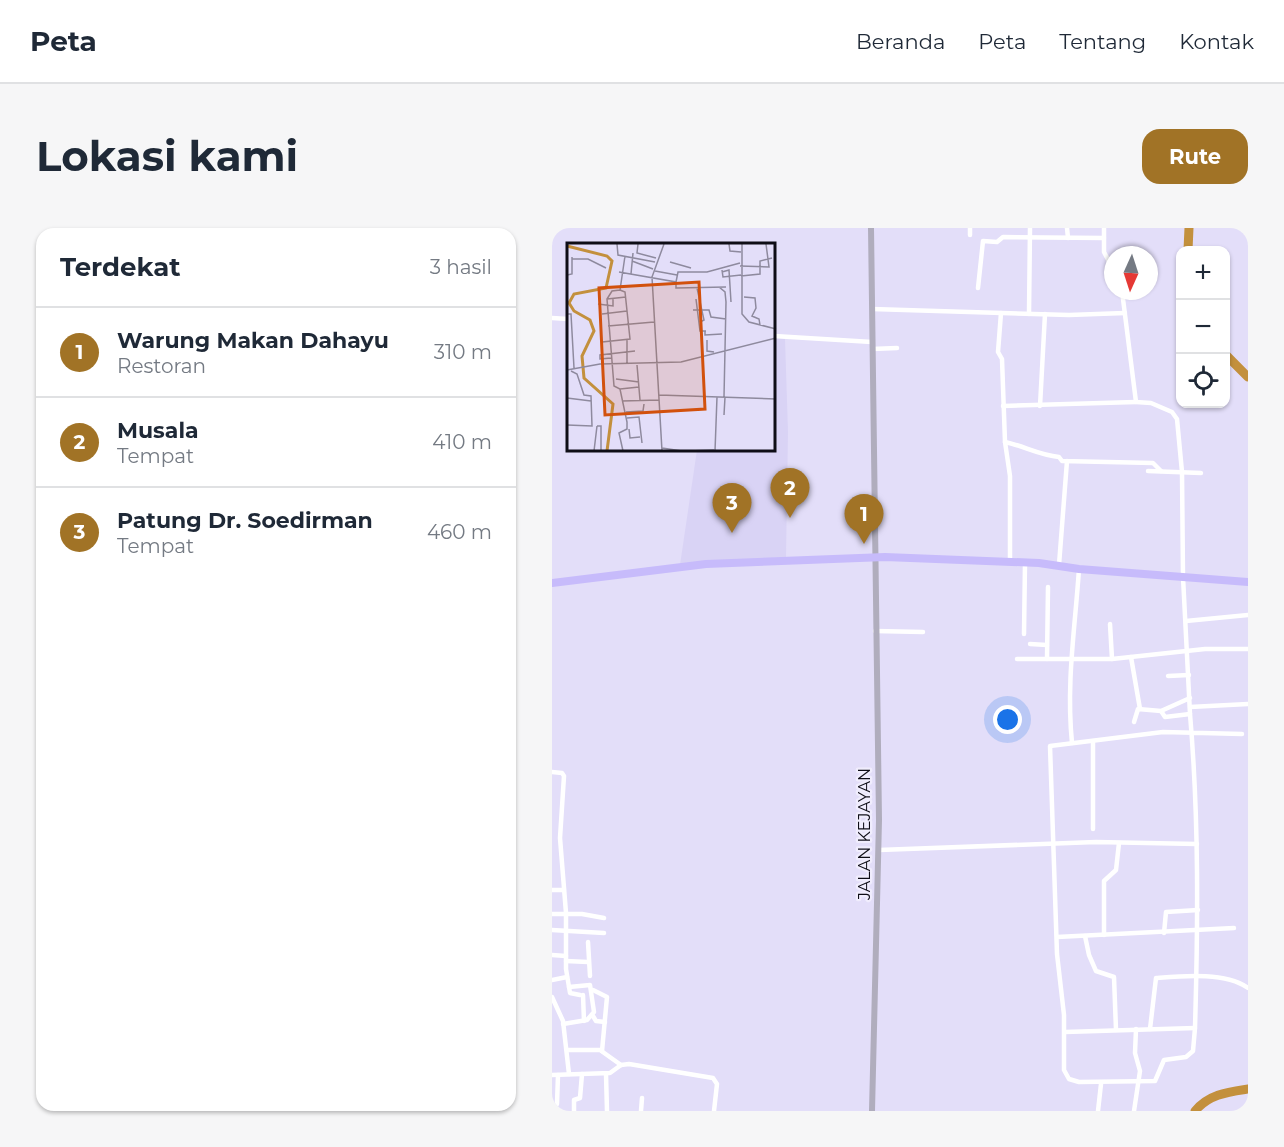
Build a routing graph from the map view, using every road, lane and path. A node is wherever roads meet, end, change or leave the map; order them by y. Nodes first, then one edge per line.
1 (871, 228) edge
2 (970, 228) edge
3 (1002, 228) edge
4 (1030, 228) edge
5 (1067, 228) edge
6 (1104, 228) edge
7 (970, 235) dead end
8 (1006, 237) junction
9 (1030, 238) junction
10 (1068, 238) junction
11 (1104, 238) junction
12 (1104, 246) edge
13 (978, 288) dead end
14 (1123, 300) edge
15 (872, 309) junction
16 (1000, 313) junction
17 (1125, 313) junction
18 (1029, 314) junction
19 (1045, 314) junction
20 (552, 318) edge
21 (567, 319) edge
22 (776, 336) edge
23 (872, 346) junction
24 (897, 348) dead end
25 (1136, 402) junction
26 (1003, 406) junction
27 (1040, 406) junction
28 (1005, 441) junction
29 (1067, 460) junction
30 (1148, 471) dead end
31 (1161, 471) junction
32 (1182, 472) junction
33 (1201, 473) dead end
34 (874, 557) junction
35 (1010, 561) junction
36 (1025, 562) junction
37 (1059, 565) junction
38 (1079, 569) junction
39 (1183, 577) junction
40 (1248, 582) edge
41 (552, 583) edge
42 (1048, 587) dead end
43 (1248, 615) edge
44 (1186, 621) junction
45 (1110, 624) dead end
46 (876, 632) junction
47 (923, 632) dead end
48 (1024, 634) dead end
49 (1030, 644) dead end
50 (1047, 645) junction
51 (1248, 649) edge
52 (1188, 650) junction
53 (1131, 657) junction
54 (1017, 659) dead end
55 (1047, 659) junction
56 (1069, 659) junction
57 (1112, 659) junction
58 (1189, 675) junction
59 (1168, 676) dead end
60 (1190, 698) junction
61 (1248, 704) edge
62 (1190, 707) junction
63 (1140, 709) junction
64 (1161, 711) junction
65 (1190, 714) junction
66 (1134, 722) dead end
67 (1192, 732) junction
68 (1242, 734) dead end
69 (1093, 741) junction
70 (1072, 743) junction
71 (552, 772) edge
72 (1093, 829) dead end
73 (552, 838) edge
74 (560, 838) junction
75 (1119, 843) junction
76 (1053, 844) junction
77 (1197, 844) junction
78 (879, 850) junction
79 (552, 890) edge
80 (564, 890) junction
81 (1197, 910) junction
82 (566, 913) junction
83 (552, 914) edge
84 (604, 918) dead end
85 (1233, 928) dead end
86 (552, 930) edge
87 (566, 930) junction
88 (1197, 930) junction
89 (604, 933) dead end
90 (1164, 933) junction
91 (1104, 935) junction
92 (1085, 936) junction
93 (1056, 937) junction
94 (588, 942) dead end
95 (552, 955) edge
96 (566, 959) junction
97 (588, 962) junction
98 (590, 976) dead end
99 (567, 977) junction
100 (1196, 977) junction
101 (552, 980) edge
102 (569, 987) junction
103 (1248, 988) edge
104 (593, 990) junction
105 (552, 997) edge
106 (585, 1004) junction
107 (595, 1004) junction
108 (593, 1016) junction
109 (584, 1021) junction
110 (605, 1022) junction
111 (563, 1024) junction
112 (1195, 1028) junction
113 (1136, 1029) junction
114 (1150, 1029) junction
115 (1116, 1030) junction
116 (1065, 1032) junction
117 (568, 1050) junction
118 (602, 1051) junction
119 (621, 1065) junction
120 (569, 1074) junction
121 (582, 1074) junction
122 (606, 1074) junction
123 (552, 1075) edge
124 (558, 1075) junction
125 (1138, 1081) junction
126 (1101, 1084) junction
127 (642, 1098) dead end
128 (553, 1111) edge
129 (574, 1111) edge
130 (607, 1111) edge
131 (641, 1111) edge
132 (714, 1111) edge
133 (872, 1111) edge
134 (1098, 1111) edge
135 (1134, 1111) edge

1 - 15 main road, JALAN KEJAYAN
2 - 7 street
3 - 8 street
4 - 9 street
5 - 10 street
6 - 11 street
8 - 9 street
8 - 13 street
9 - 10 street
9 - 18 street
10 - 11 street
11 - 12 street
14 - 17 street
15 - 16 street
15 - 23 main road, JALAN KEJAYAN
16 - 18 street
16 - 26 street
17 - 19 street
17 - 25 street
18 - 19 street
19 - 27 street
20 - 21 street
22 - 23 street
23 - 24 street
23 - 34 main road, JALAN KEJAYAN
25 - 27 street
25 - 32 street
26 - 27 street
26 - 28 street
28 - 29 street
28 - 35 street
29 - 31 street
29 - 37 street
30 - 31 street
31 - 32 street
32 - 33 street
32 - 39 street
34 - 35 highway
34 - 41 highway
34 - 46 main road, JALAN KEJAYAN
35 - 36 highway
36 - 37 highway
36 - 48 street
37 - 38 highway
38 - 39 highway
38 - 56 street
39 - 40 highway
39 - 44 street
42 - 50 street
43 - 44 street
44 - 52 street
45 - 57 street
46 - 47 street
46 - 78 main road, JALAN KEJAYAN
49 - 50 street
50 - 55 street
51 - 52 street
52 - 53 street
52 - 58 street
53 - 57 street
53 - 63 street
54 - 55 street
55 - 56 street
56 - 57 street
56 - 70 street
58 - 59 street
58 - 60 street
60 - 62 street
60 - 64 street
61 - 62 street
62 - 65 street
63 - 64 street
63 - 66 street
64 - 65 street
65 - 67 street
67 - 68 street
67 - 69 street
67 - 77 street
69 - 70 street
69 - 72 street
70 - 76 street
71 - 74 street
73 - 74 street
74 - 80 street
75 - 76 street
75 - 77 street
75 - 91 street
76 - 78 street
76 - 93 street
77 - 81 street
78 - 133 main road, JALAN KEJAYAN
79 - 80 street
80 - 82 street
81 - 88 street
81 - 90 street
82 - 83 street
82 - 84 street
82 - 87 street
85 - 88 street
86 - 87 street
87 - 89 street
87 - 96 street
88 - 90 street
88 - 100 street
90 - 91 street
91 - 92 street
92 - 93 street
92 - 115 street
93 - 116 street
94 - 97 street
95 - 96 street
96 - 97 street
96 - 99 street
97 - 98 street
99 - 101 street
99 - 102 street
100 - 103 street
100 - 112 street
100 - 114 street
102 - 104 street
102 - 106 street
104 - 107 street
104 - 110 street
105 - 111 street
106 - 107 street
106 - 109 street
107 - 108 street
108 - 109 street
108 - 110 street
109 - 111 street
110 - 118 street
111 - 117 street
112 - 114 street
112 - 125 street
113 - 114 street
113 - 115 street
113 - 125 street
115 - 116 street
116 - 126 street
117 - 118 street
117 - 120 street
118 - 119 street
119 - 122 street
119 - 132 street
120 - 121 street
120 - 124 street
121 - 122 street
121 - 129 street
122 - 130 street
123 - 124 street
124 - 128 street
125 - 126 street
125 - 135 street
126 - 134 street
127 - 131 street

